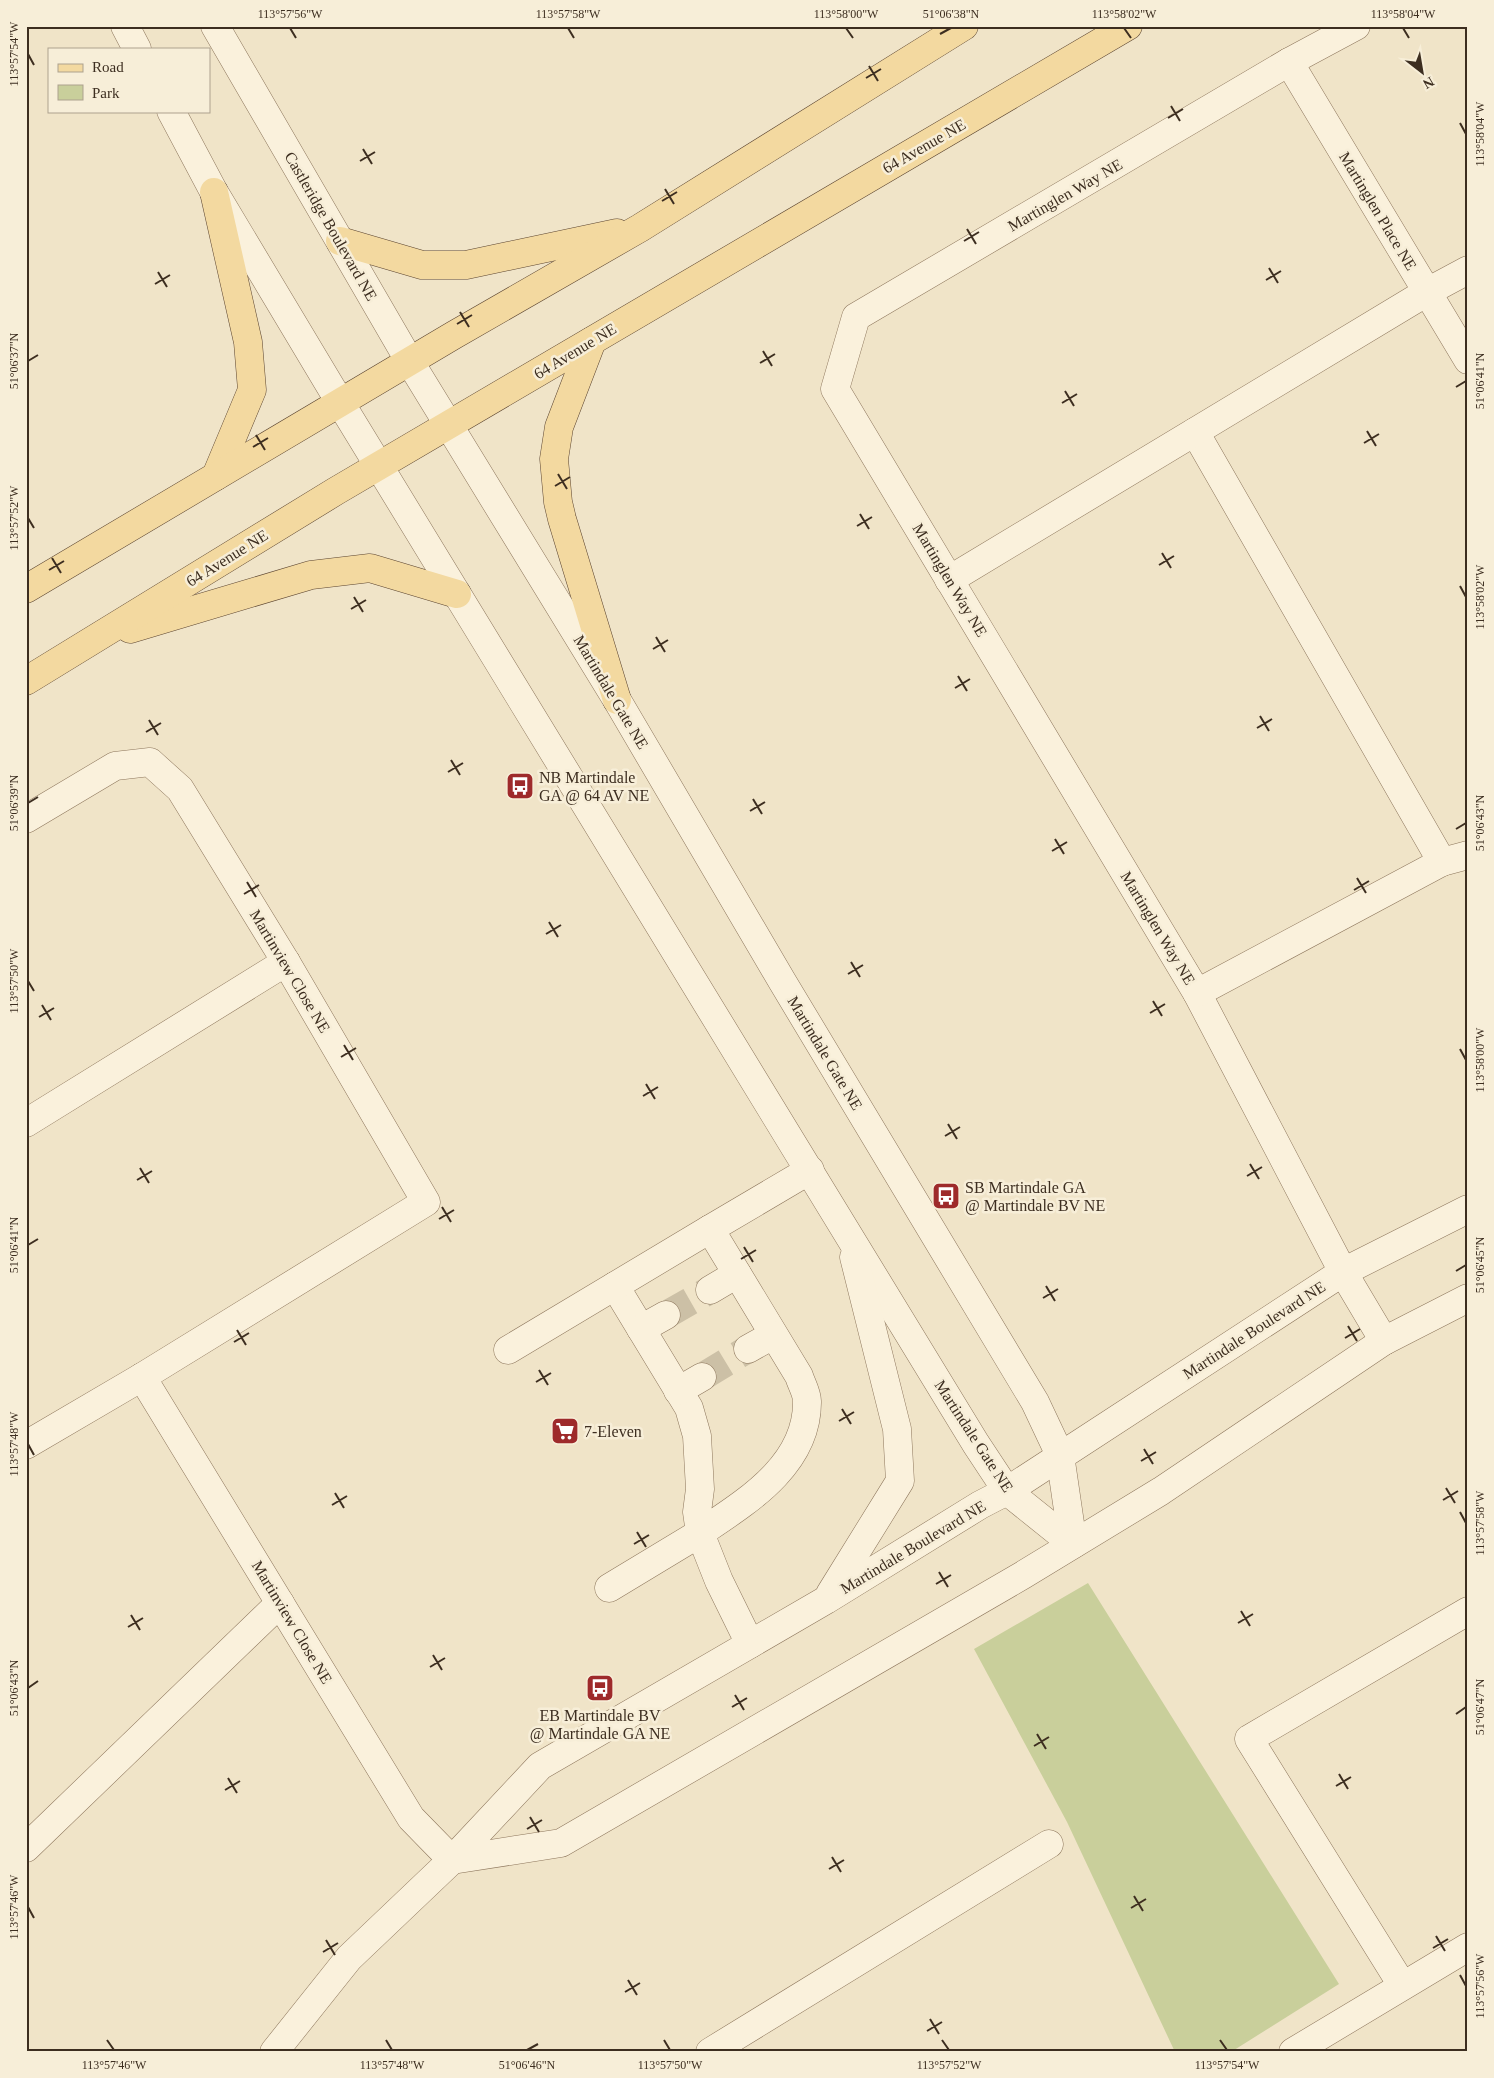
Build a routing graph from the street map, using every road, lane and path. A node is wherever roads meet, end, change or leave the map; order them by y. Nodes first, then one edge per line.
1 (126, 26) edge
2 (215, 26) edge
3 (964, 26) edge
4 (1128, 26) edge
5 (1356, 26) edge
6 (137, 48) edge
7 (1289, 62) junction
8 (172, 112) edge
9 (214, 192) junction
10 (640, 228) junction
11 (340, 241) junction
12 (1468, 270) edge
13 (1427, 292) junction
14 (592, 342) junction
15 (1468, 360) edge
16 (410, 362) junction
17 (341, 404) junction
18 (448, 425) junction
19 (1195, 432) junction
20 (379, 466) junction
21 (216, 476) junction
22 (949, 580) junction
23 (26, 589) edge
24 (457, 594) junction
25 (95, 640) junction
26 (26, 681) edge
27 (617, 700) junction
28 (26, 818) edge
29 (1468, 855) edge
30 (1442, 862) junction
31 (286, 962) junction
32 (1197, 993) junction
33 (26, 1123) edge
34 (810, 1170) junction
35 (1468, 1208) edge
36 (710, 1229) junction
37 (847, 1230) junction
38 (1343, 1272) junction
39 (737, 1274) junction
40 (615, 1286) junction
41 (710, 1290) tunnel mouth
42 (1468, 1298) edge
43 (666, 1315) tunnel mouth
44 (641, 1329) junction
45 (773, 1335) junction
46 (1384, 1341) junction
47 (748, 1349) tunnel mouth
48 (508, 1350) dead end
49 (142, 1377) junction
50 (702, 1377) tunnel mouth
51 (678, 1391) junction
52 (26, 1445) edge
53 (1060, 1455) junction
54 (1007, 1491) junction
55 (700, 1533) junction
56 (1073, 1544) junction
57 (609, 1588) dead end
58 (826, 1600) junction
59 (280, 1603) junction
60 (1468, 1611) edge
61 (750, 1644) junction
62 (1049, 1844) dead end
63 (26, 1848) edge
64 (452, 1860) junction
65 (1468, 1947) edge
66 (1402, 1985) junction
67 (274, 2052) edge
68 (710, 2052) edge
69 (1293, 2052) edge

1 - 6 street
2 - 11 street, Castleridge Boulevard NE
3 - 10 main road
4 - 14 main road, 64 Avenue NE
5 - 7 street, Martinglen Way NE
7 - 13 street, Martinglen Place NE
7 - 22 street, Martinglen Way NE
8 - 9 street
9 - 17 street
9 - 21 main road
10 - 11 main road
10 - 16 main road
11 - 16 street, Castleridge Boulevard NE
12 - 13 street
13 - 15 street, Martinglen Place NE
13 - 19 street
14 - 18 main road, 64 Avenue NE
14 - 27 main road
16 - 17 main road
16 - 18 street, Castleridge Boulevard NE
17 - 20 street
17 - 21 main road
18 - 20 main road, 64 Avenue NE
18 - 27 street, Martindale Gate NE
19 - 22 street
19 - 30 street
20 - 24 street, Martindale Gate NE
20 - 25 main road, 64 Avenue NE
21 - 23 main road
22 - 32 street, Martinglen Way NE
24 - 25 main road
24 - 34 street, Martindale Gate NE
25 - 26 main road, 64 Avenue NE
27 - 53 street, Martindale Gate NE
28 - 31 street, Martinview Close NE
29 - 30 street
30 - 32 street
31 - 33 street
31 - 49 street, Martinview Close NE
32 - 38 street, Martinglen Way NE
34 - 36 street
34 - 37 street, Martindale Gate NE
35 - 38 street, Martindale Boulevard NE
36 - 39 street
36 - 40 street
37 - 54 street, Martindale Gate NE
37 - 58 street
38 - 46 street, Martinglen Way NE
38 - 53 street, Martindale Boulevard NE
39 - 41 street
39 - 45 street
40 - 44 street
40 - 48 street
42 - 46 street
43 - 44 street
44 - 51 street
45 - 47 street
45 - 55 street
46 - 56 street
49 - 52 street, Martinview Close NE
49 - 59 street, Martinview Close NE
50 - 51 street
51 - 55 street
53 - 54 street, Martindale Boulevard NE
53 - 56 street, Martindale Gate NE
54 - 56 street, Martindale Gate NE
54 - 58 street, Martindale Boulevard NE
55 - 57 street
55 - 61 street
56 - 64 street
58 - 61 street, Martindale Boulevard NE
59 - 63 street
59 - 64 street, Martinview Close NE
60 - 66 street
61 - 64 street, Martindale Boulevard NE
62 - 68 street
64 - 67 street, Martindale Boulevard NE
65 - 66 street
66 - 69 street

